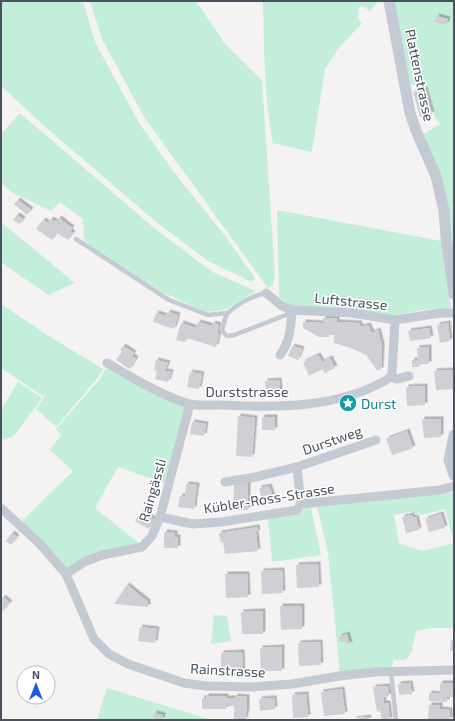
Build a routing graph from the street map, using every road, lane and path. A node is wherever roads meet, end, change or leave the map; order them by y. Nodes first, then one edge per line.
1 (389, 1) edge
2 (76, 239) dead end
3 (266, 292) joint
4 (454, 294) edge
5 (292, 310) junction
6 (227, 313) junction
7 (454, 313) edge
8 (395, 320) junction
9 (280, 355) dead end
10 (107, 363) dead end
11 (391, 376) junction
12 (409, 376) dead end
13 (190, 404) junction
14 (454, 435) edge
15 (376, 440) dead end
16 (297, 467) junction
17 (454, 475) edge
18 (225, 482) dead end
19 (454, 486) edge
20 (301, 504) junction
21 (1, 508) edge
22 (160, 517) junction
23 (66, 574) junction
24 (454, 670) edge
25 (391, 672) junction
26 (396, 720) edge

1 - 4 street, Plattenstrasse
2 - 6 lane
3 - 5 street
3 - 6 lane
5 - 6 lane
5 - 8 street, Luftstrasse
5 - 9 street
7 - 8 street, Luftstrasse
8 - 11 street
10 - 13 street, Durststrasse
11 - 12 street
11 - 13 street, Durststrasse
13 - 22 street, Raingässli
14 - 17 street
15 - 16 street, Durstweg
16 - 18 street, Durstweg
16 - 20 street, Durstweg
19 - 20 street, Kübler-Ross-Strasse
20 - 22 street, Kübler-Ross-Strasse
21 - 23 street, Rainstrasse
22 - 23 street, Raingässli
23 - 25 street, Rainstrasse
24 - 25 street, Rainstrasse
25 - 26 lane

